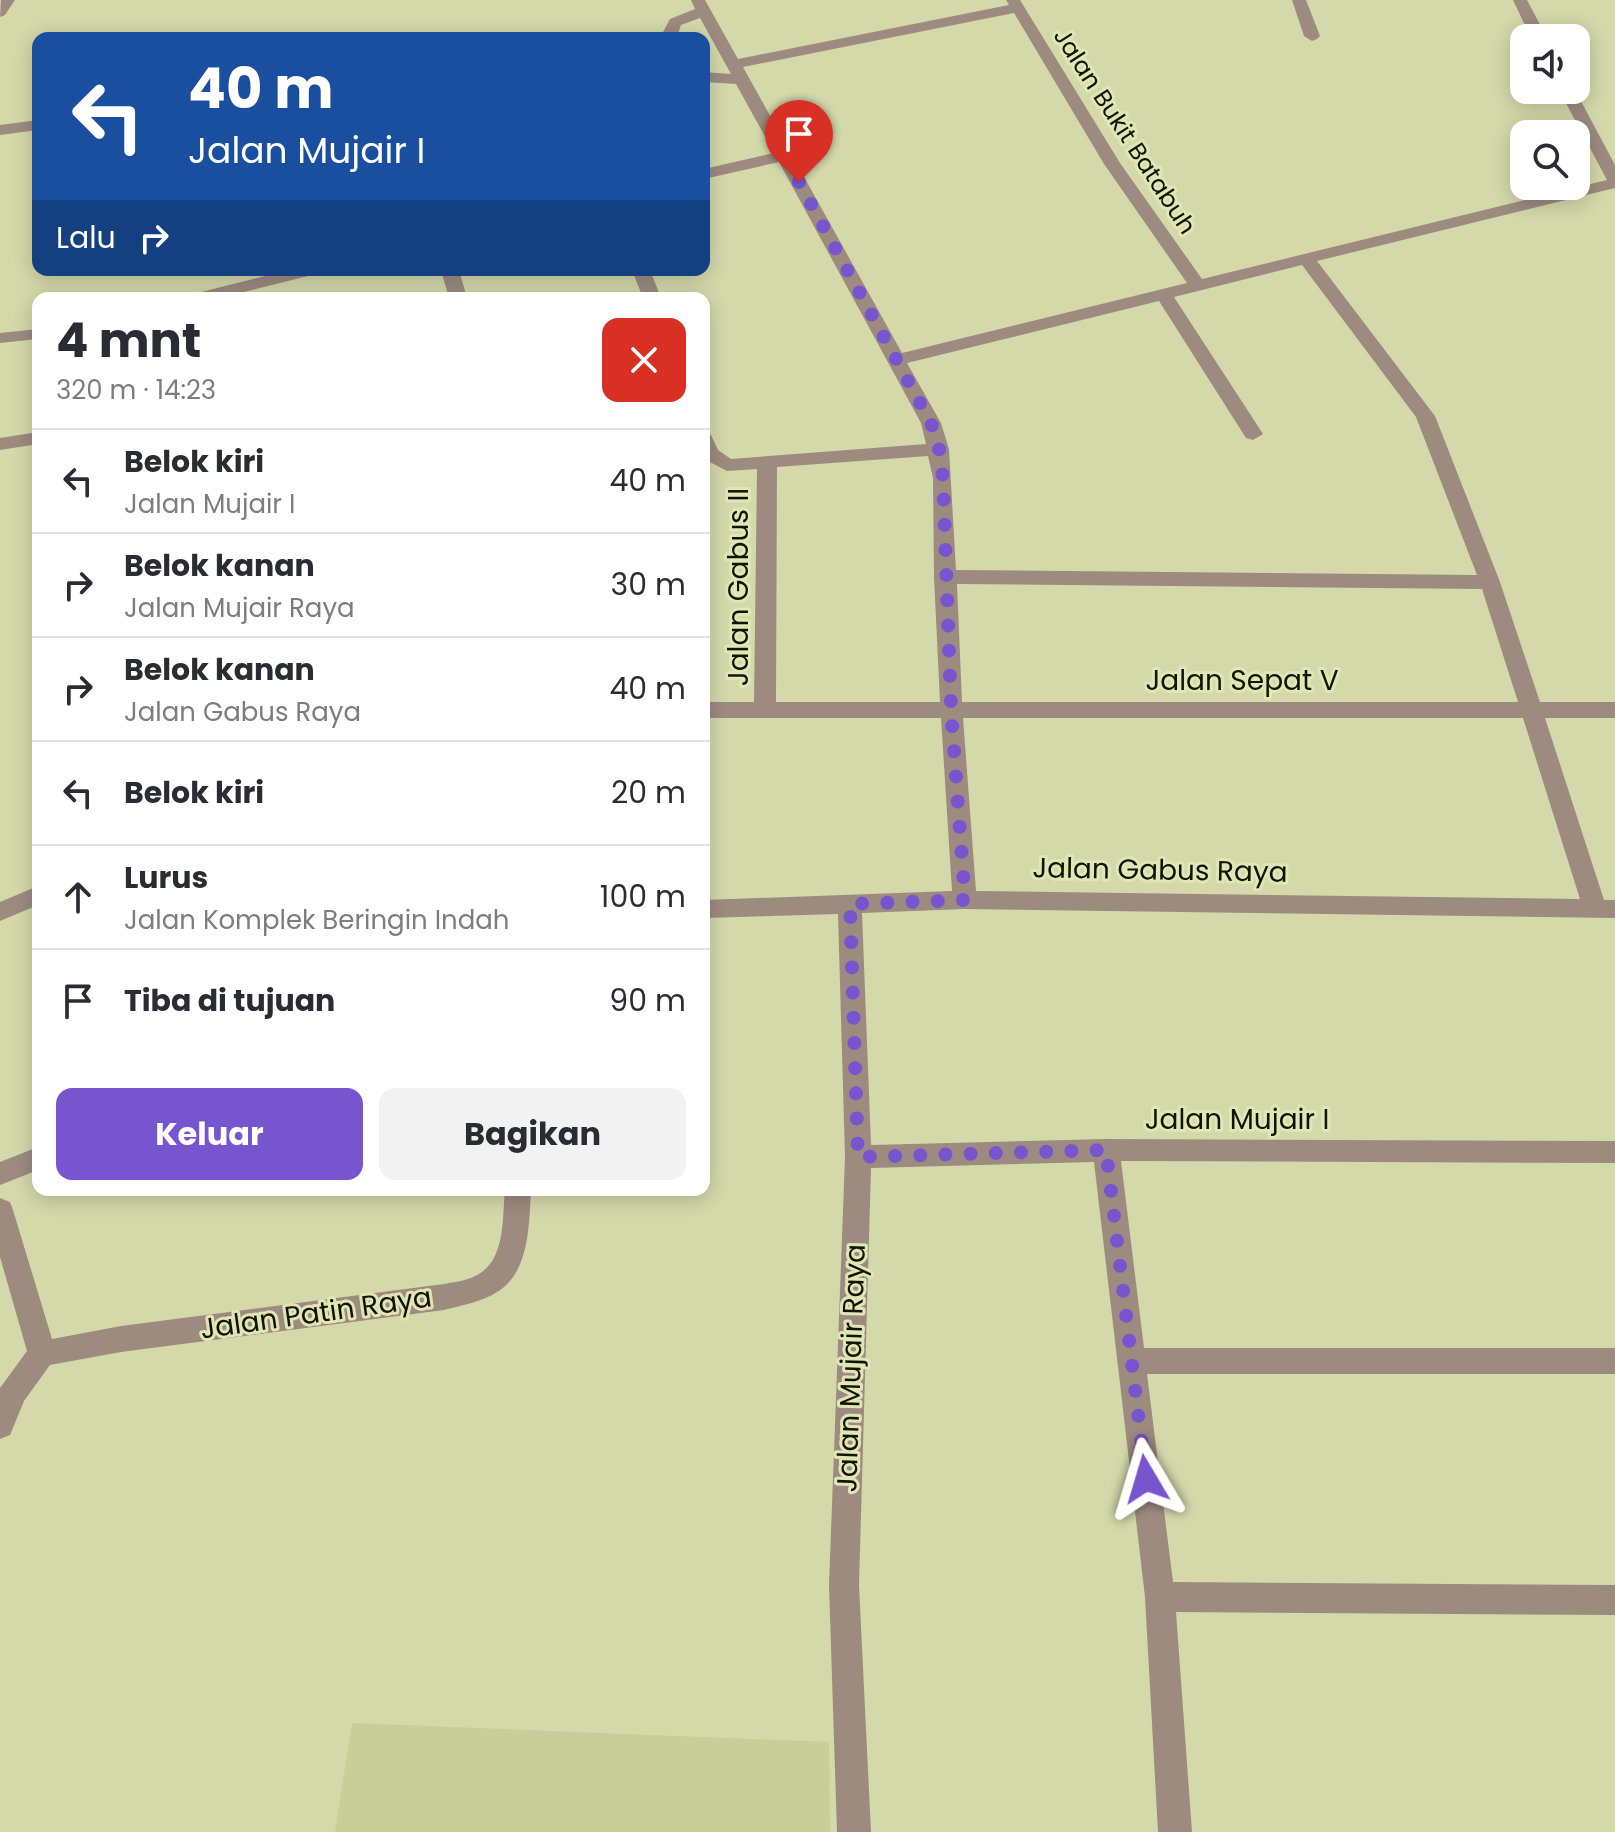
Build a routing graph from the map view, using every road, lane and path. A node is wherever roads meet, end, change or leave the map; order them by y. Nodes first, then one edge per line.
1 (8, 0) edge
2 (1299, 0) edge
3 (1520, 0) edge
4 (1015, 4) edge
5 (701, 6) edge
6 (0, 12) edge
7 (1532, 24) edge
8 (671, 32) edge
9 (1312, 36) dead end
10 (736, 64) junction
11 (710, 77) edge
12 (744, 80) junction
13 (1574, 104) edge
14 (32, 126) edge
15 (0, 130) edge
16 (1615, 147) edge
17 (1597, 149) junction
18 (785, 156) junction
19 (710, 173) edge
20 (1615, 182) edge
21 (1307, 260) junction
22 (295, 276) edge
23 (1199, 287) junction
24 (259, 291) edge
25 (1164, 295) junction
26 (32, 335) edge
27 (0, 338) edge
28 (895, 360) junction
29 (1253, 434) dead end
30 (32, 439) edge
31 (0, 444) edge
32 (939, 449) junction
33 (710, 454) edge
34 (767, 463) junction
35 (944, 577) junction
36 (1490, 582) junction
37 (951, 709) junction
38 (710, 710) edge
39 (1533, 710) junction
40 (1615, 710) edge
41 (765, 711) junction
42 (32, 898) edge
43 (965, 900) junction
44 (850, 904) junction
45 (1605, 908) edge
46 (710, 909) edge
47 (0, 912) edge
48 (1106, 1150) junction
49 (1615, 1152) edge
50 (858, 1157) junction
51 (32, 1161) edge
52 (0, 1174) edge
53 (517, 1196) edge
54 (0, 1210) edge
55 (42, 1354) junction
56 (1132, 1361) junction
57 (1615, 1361) edge
58 (0, 1425) edge
59 (1160, 1597) junction
60 (1615, 1600) edge
61 (854, 1832) edge
62 (1175, 1832) edge

1 - 6 street
2 - 9 street
3 - 7 street
4 - 10 street
4 - 23 street, Jalan Bukit Batabuh
5 - 8 street
5 - 10 street
10 - 12 street
11 - 12 street
12 - 18 street
13 - 17 street
14 - 15 street
16 - 17 street
17 - 20 street
18 - 19 street
18 - 28 street
20 - 21 street
21 - 23 street
21 - 36 street
22 - 24 street
23 - 25 street
25 - 28 street
25 - 29 street
26 - 27 street
28 - 32 street
30 - 31 street
32 - 34 street
32 - 35 street
33 - 34 street
34 - 41 street, Jalan Gabus II
35 - 36 street
35 - 37 street
36 - 39 street
37 - 39 street, Jalan Sepat V
37 - 41 street, Jalan Sepat V
37 - 43 street
38 - 41 street, Jalan Sepat V
39 - 40 street, Jalan Sepat V
39 - 45 street
42 - 47 street
43 - 44 street, Jalan Gabus Raya
43 - 45 street, Jalan Gabus Raya
44 - 46 street, Jalan Gabus Raya
44 - 50 street, Jalan Mujair Raya
48 - 49 street, Jalan Mujair I
48 - 50 street, Jalan Mujair I
48 - 56 street
50 - 61 street, Jalan Mujair Raya
51 - 52 street
53 - 55 street, Jalan Patin Raya
54 - 55 street
55 - 58 street
56 - 57 street
56 - 59 street
59 - 60 street
59 - 62 street

